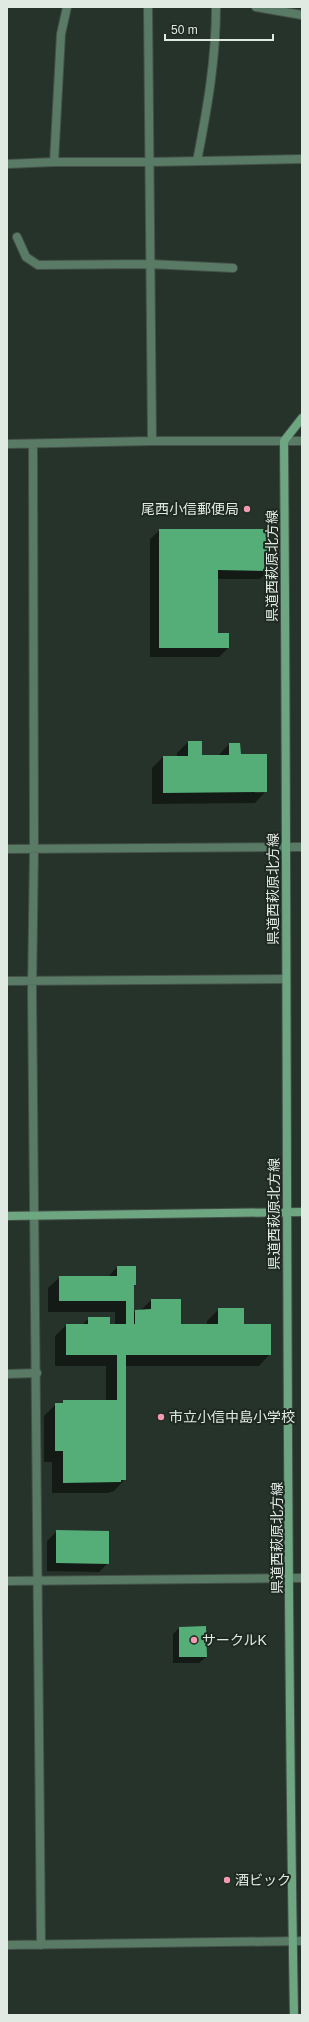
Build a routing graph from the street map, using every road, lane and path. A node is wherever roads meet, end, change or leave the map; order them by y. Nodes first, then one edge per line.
1 (67, 7) edge
2 (148, 7) edge
3 (216, 7) edge
4 (256, 7) edge
5 (302, 15) edge
6 (302, 159) edge
7 (197, 161) junction
8 (54, 162) junction
9 (149, 162) junction
10 (7, 164) edge
11 (17, 237) dead end
12 (150, 264) junction
13 (233, 268) dead end
14 (302, 418) edge
15 (152, 441) junction
16 (284, 441) junction
17 (302, 441) edge
18 (7, 444) edge
19 (34, 444) junction
20 (287, 847) junction
21 (302, 847) edge
22 (7, 849) edge
23 (34, 850) junction
24 (286, 979) junction
25 (32, 980) junction
26 (7, 981) edge
27 (287, 1212) junction
28 (302, 1212) edge
29 (7, 1216) edge
30 (36, 1216) junction
31 (37, 1373) junction
32 (7, 1374) edge
33 (290, 1578) junction
34 (302, 1578) edge
35 (7, 1581) edge
36 (39, 1581) junction
37 (293, 1941) junction
38 (302, 1941) edge
39 (41, 1945) junction
40 (7, 1946) edge
41 (294, 2015) edge

1 - 8 street
2 - 9 street
3 - 7 street
4 - 5 street
6 - 7 street
7 - 9 street
8 - 9 street
8 - 10 street
9 - 12 street
11 - 12 street
12 - 13 street
12 - 15 street
14 - 16 main road
15 - 16 street
15 - 19 street
16 - 17 street
16 - 20 main road, 県道西萩原北方線
18 - 19 street
19 - 23 street
20 - 21 street
20 - 23 street
20 - 24 main road, 県道西萩原北方線
22 - 23 street
23 - 25 street
24 - 25 street
24 - 27 main road, 県道西萩原北方線
25 - 26 street
25 - 30 street
27 - 28 main road
27 - 30 main road
27 - 33 main road, 県道西萩原北方線
29 - 30 main road
30 - 31 street
31 - 32 street
31 - 36 street
33 - 34 street
33 - 36 street
33 - 37 main road, 県道西萩原北方線
35 - 36 street
36 - 39 street
37 - 38 street
37 - 39 street
37 - 41 main road, 県道西萩原北方線
39 - 40 street

